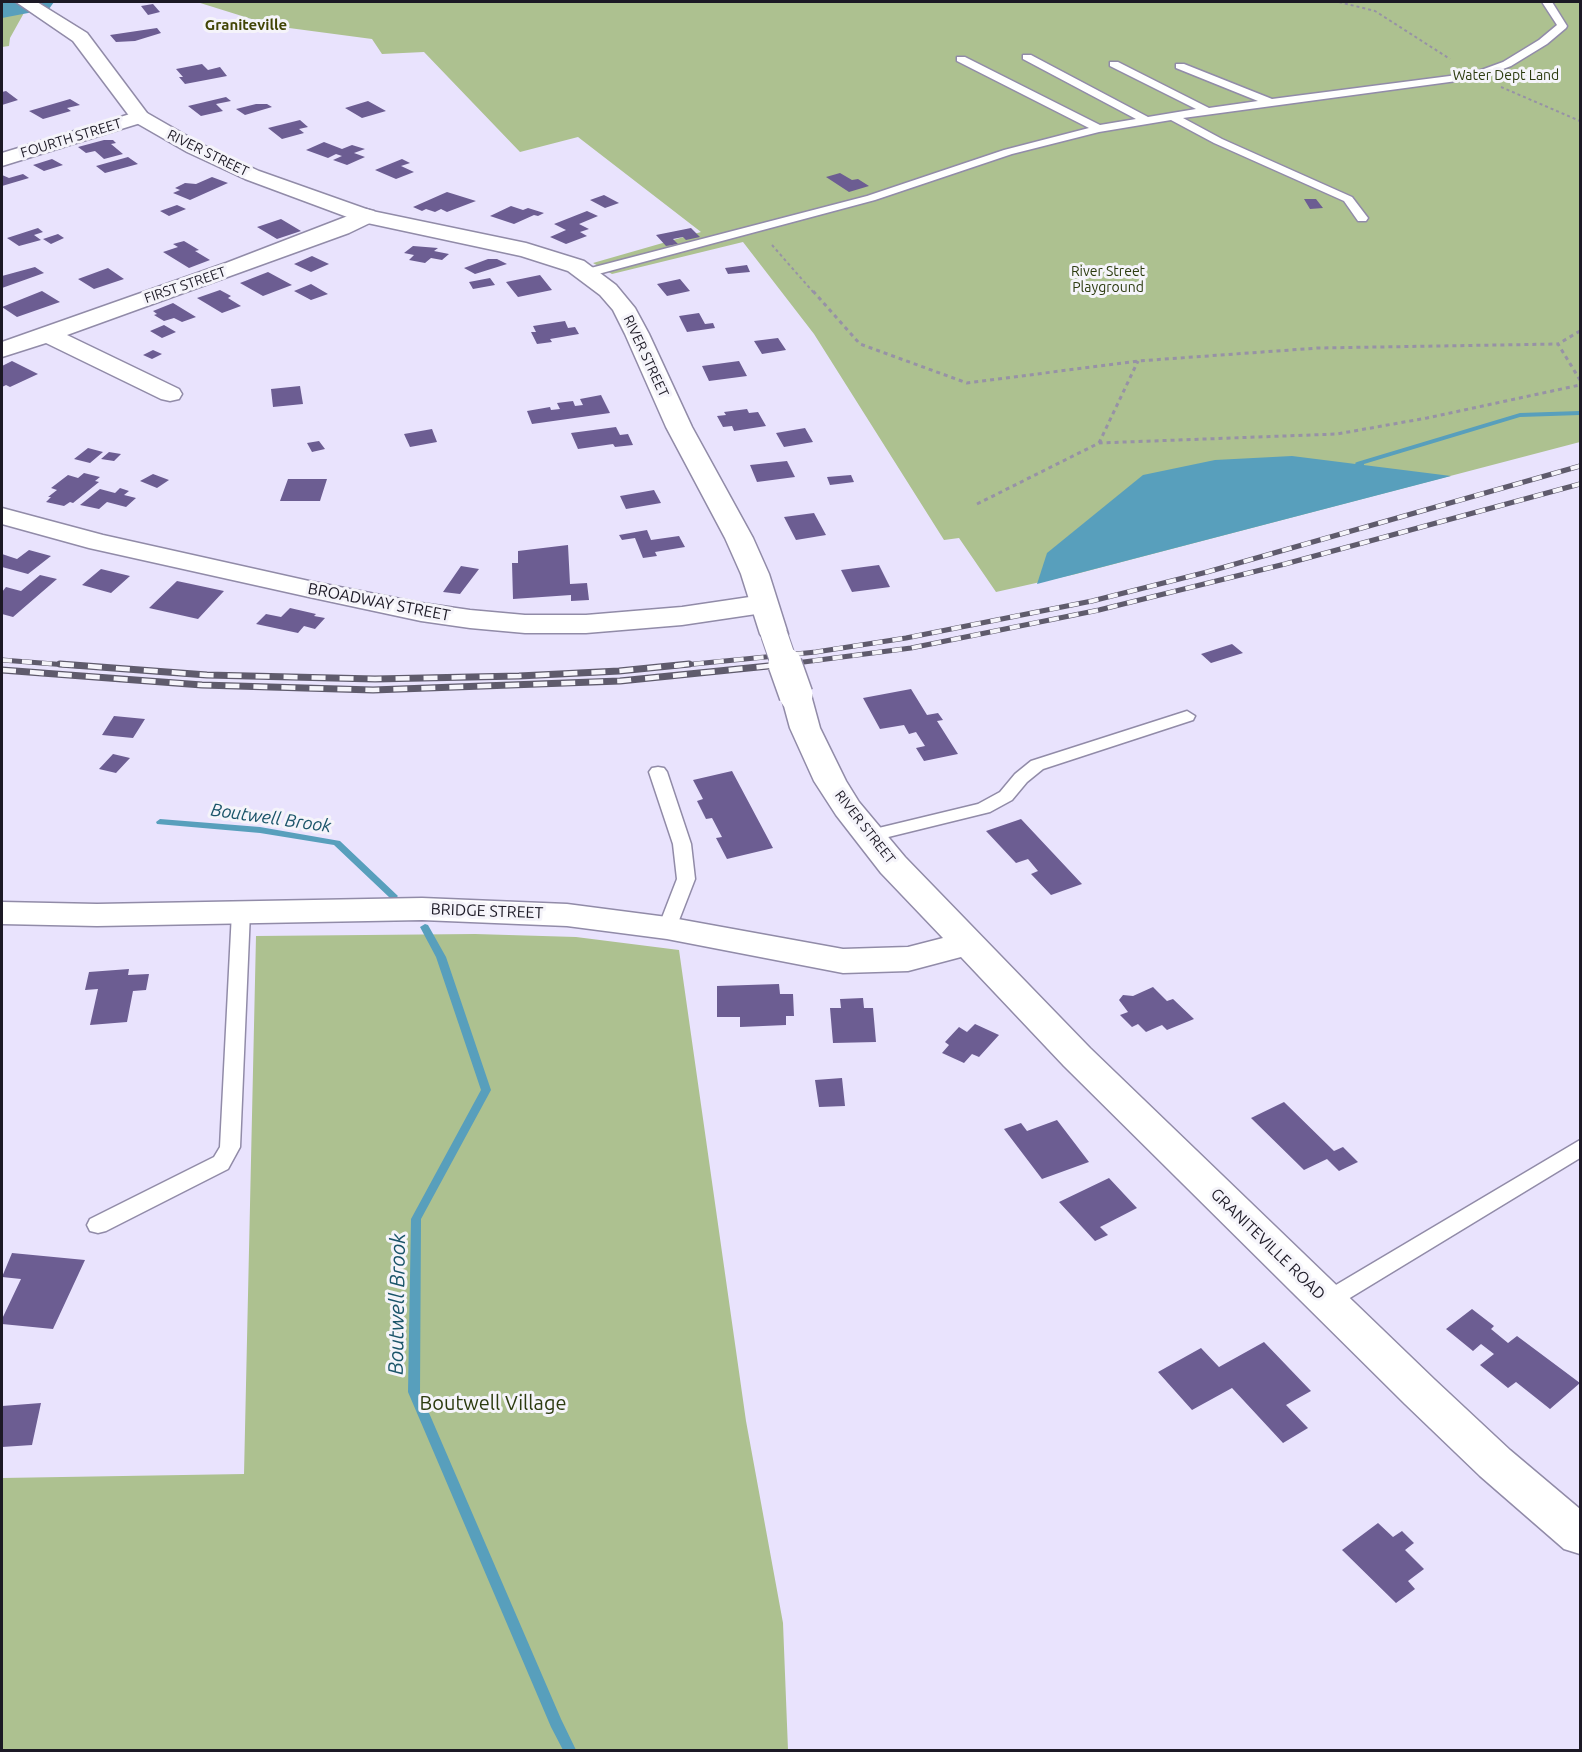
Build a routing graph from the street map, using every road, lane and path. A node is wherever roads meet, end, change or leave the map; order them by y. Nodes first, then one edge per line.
1 (1339, 2) edge
2 (1547, 2) edge
3 (32, 6) edge
4 (1027, 57) dead end
5 (961, 59) dead end
6 (1114, 64) dead end
7 (1180, 66) dead end
8 (1475, 76) junction
9 (1270, 103) junction
10 (1207, 111) junction
11 (1172, 116) junction
12 (140, 117) junction
13 (1147, 121) junction
14 (1581, 122) edge
15 (1099, 129) junction
16 (2, 160) edge
17 (366, 216) junction
18 (1362, 218) dead end
19 (758, 228) junction
20 (586, 273) junction
21 (1581, 331) edge
22 (47, 334) junction
23 (1558, 344) junction
24 (2, 350) edge
25 (1138, 361) junction
26 (1581, 380) edge
27 (1581, 385) edge
28 (170, 394) dead end
29 (1099, 443) junction
30 (977, 504) dead end
31 (2, 516) edge
32 (763, 604) junction
33 (1187, 716) dead end
34 (658, 772) dead end
35 (868, 836) junction
36 (242, 912) junction
37 (2, 913) edge
38 (667, 928) junction
39 (965, 942) junction
40 (1581, 1148) edge
41 (98, 1225) dead end
42 (1328, 1301) junction
43 (1581, 1535) edge

1 - 8 path
2 - 8 lane
3 - 12 main road, RIVER STREET
4 - 13 lane
5 - 15 lane
6 - 10 lane
7 - 9 lane
8 - 9 lane
8 - 14 path
9 - 10 lane
10 - 11 lane
11 - 13 lane
11 - 18 lane
12 - 16 main road, FOURTH STREET
12 - 17 main road, RIVER STREET
13 - 15 lane
15 - 19 lane
17 - 20 main road, RIVER STREET
17 - 22 main road, FIRST STREET
19 - 20 lane
19 - 25 path
20 - 32 main road, RIVER STREET
21 - 23 path
22 - 24 main road, FIRST STREET
22 - 28 main road
23 - 25 path
23 - 26 path
25 - 29 path
27 - 29 path
29 - 30 path
31 - 32 main road, BROADWAY STREET
32 - 35 main road, RIVER STREET, bridge
33 - 35 lane
34 - 38 lane
35 - 39 main road, RIVER STREET
36 - 37 main road, BRIDGE STREET
36 - 38 main road, BRIDGE STREET
36 - 41 lane
38 - 39 main road, BRIDGE STREET
39 - 42 main road, GRANITEVILLE ROAD
40 - 42 lane
42 - 43 main road, GRANITEVILLE ROAD

